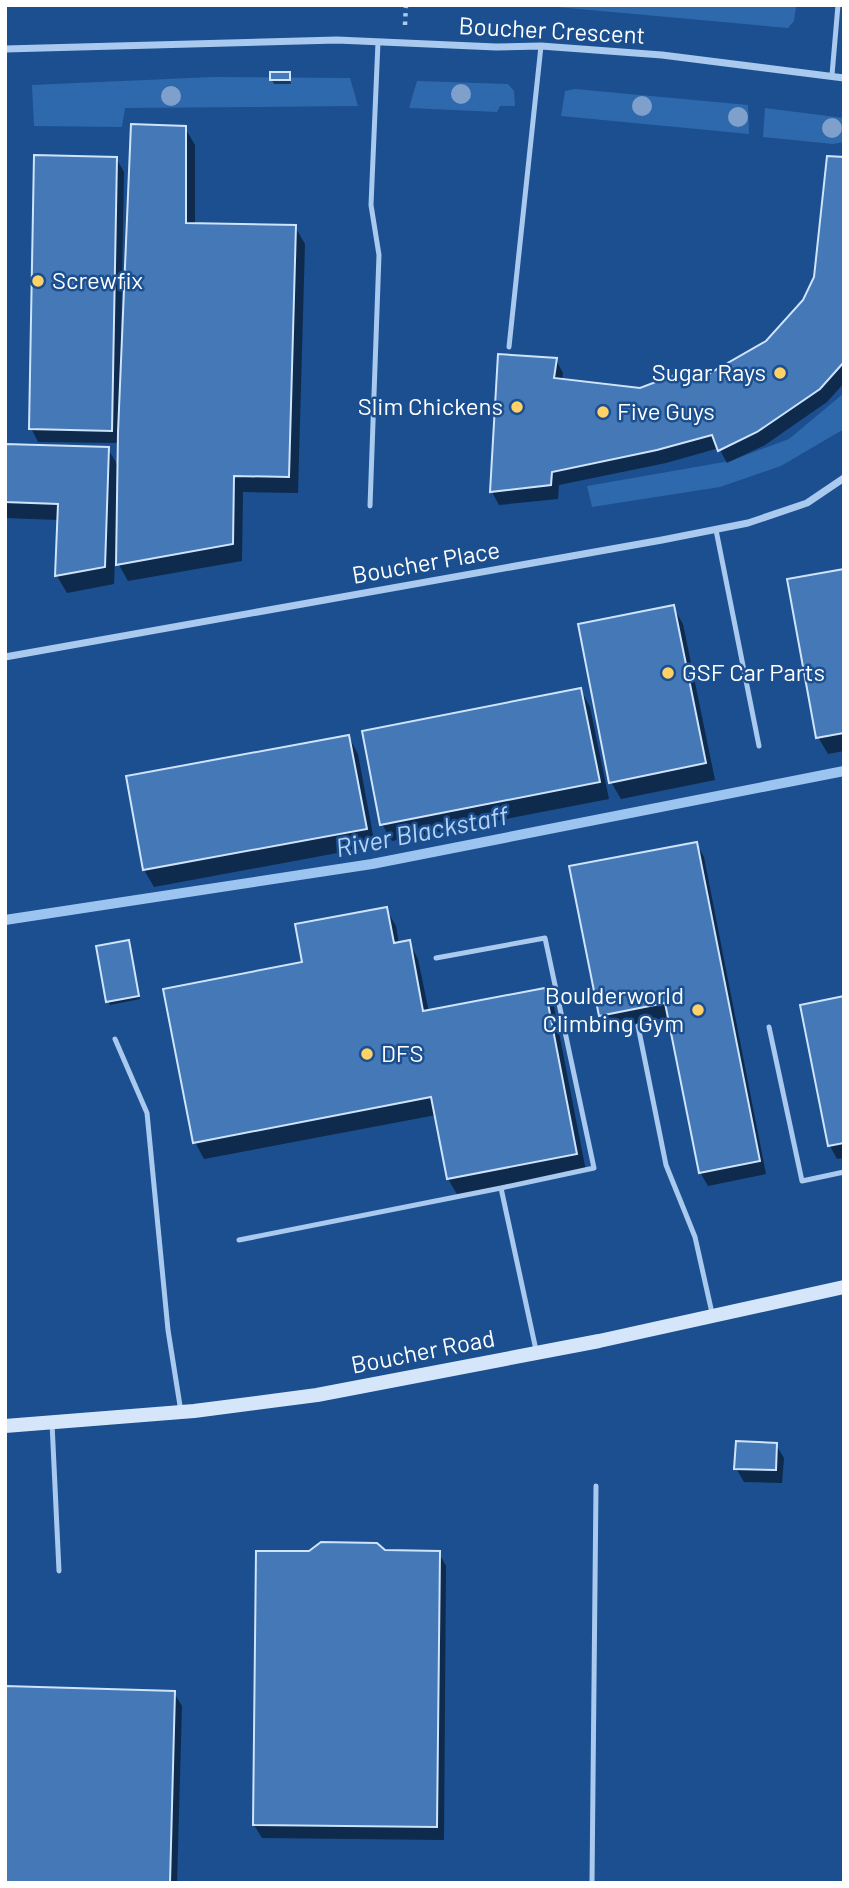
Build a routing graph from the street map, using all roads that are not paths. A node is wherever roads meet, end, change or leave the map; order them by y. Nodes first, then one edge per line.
1 (838, 5) edge
2 (378, 42) junction
3 (541, 46) junction
4 (5, 49) edge
5 (832, 75) junction
6 (844, 78) edge
7 (509, 347) dead end
8 (844, 478) edge
9 (370, 506) dead end
10 (716, 530) junction
11 (5, 657) edge
12 (759, 746) dead end
13 (436, 958) dead end
14 (638, 1026) dead end
15 (769, 1027) dead end
16 (115, 1039) dead end
17 (844, 1172) edge
18 (501, 1188) junction
19 (239, 1240) dead end
20 (844, 1287) edge
21 (712, 1317) junction
22 (537, 1353) junction
23 (181, 1412) junction
24 (52, 1423) junction
25 (5, 1426) edge
26 (596, 1486) dead end
27 (59, 1571) dead end
28 (592, 1883) edge

1 - 5 lane
2 - 3 street, Boucher Crescent
2 - 4 street, Boucher Crescent
2 - 9 lane
3 - 5 street, Boucher Crescent
3 - 7 lane
5 - 6 street, Boucher Crescent
8 - 10 street, Boucher Place
10 - 11 street, Boucher Place
10 - 12 lane
13 - 18 lane
14 - 21 lane
15 - 17 lane
16 - 23 lane
18 - 19 lane
18 - 22 lane
20 - 21 street, Boucher Road
21 - 22 street, Boucher Road
22 - 23 street, Boucher Road
23 - 24 street, Boucher Road
24 - 25 street, Boucher Road
24 - 27 lane
26 - 28 lane

